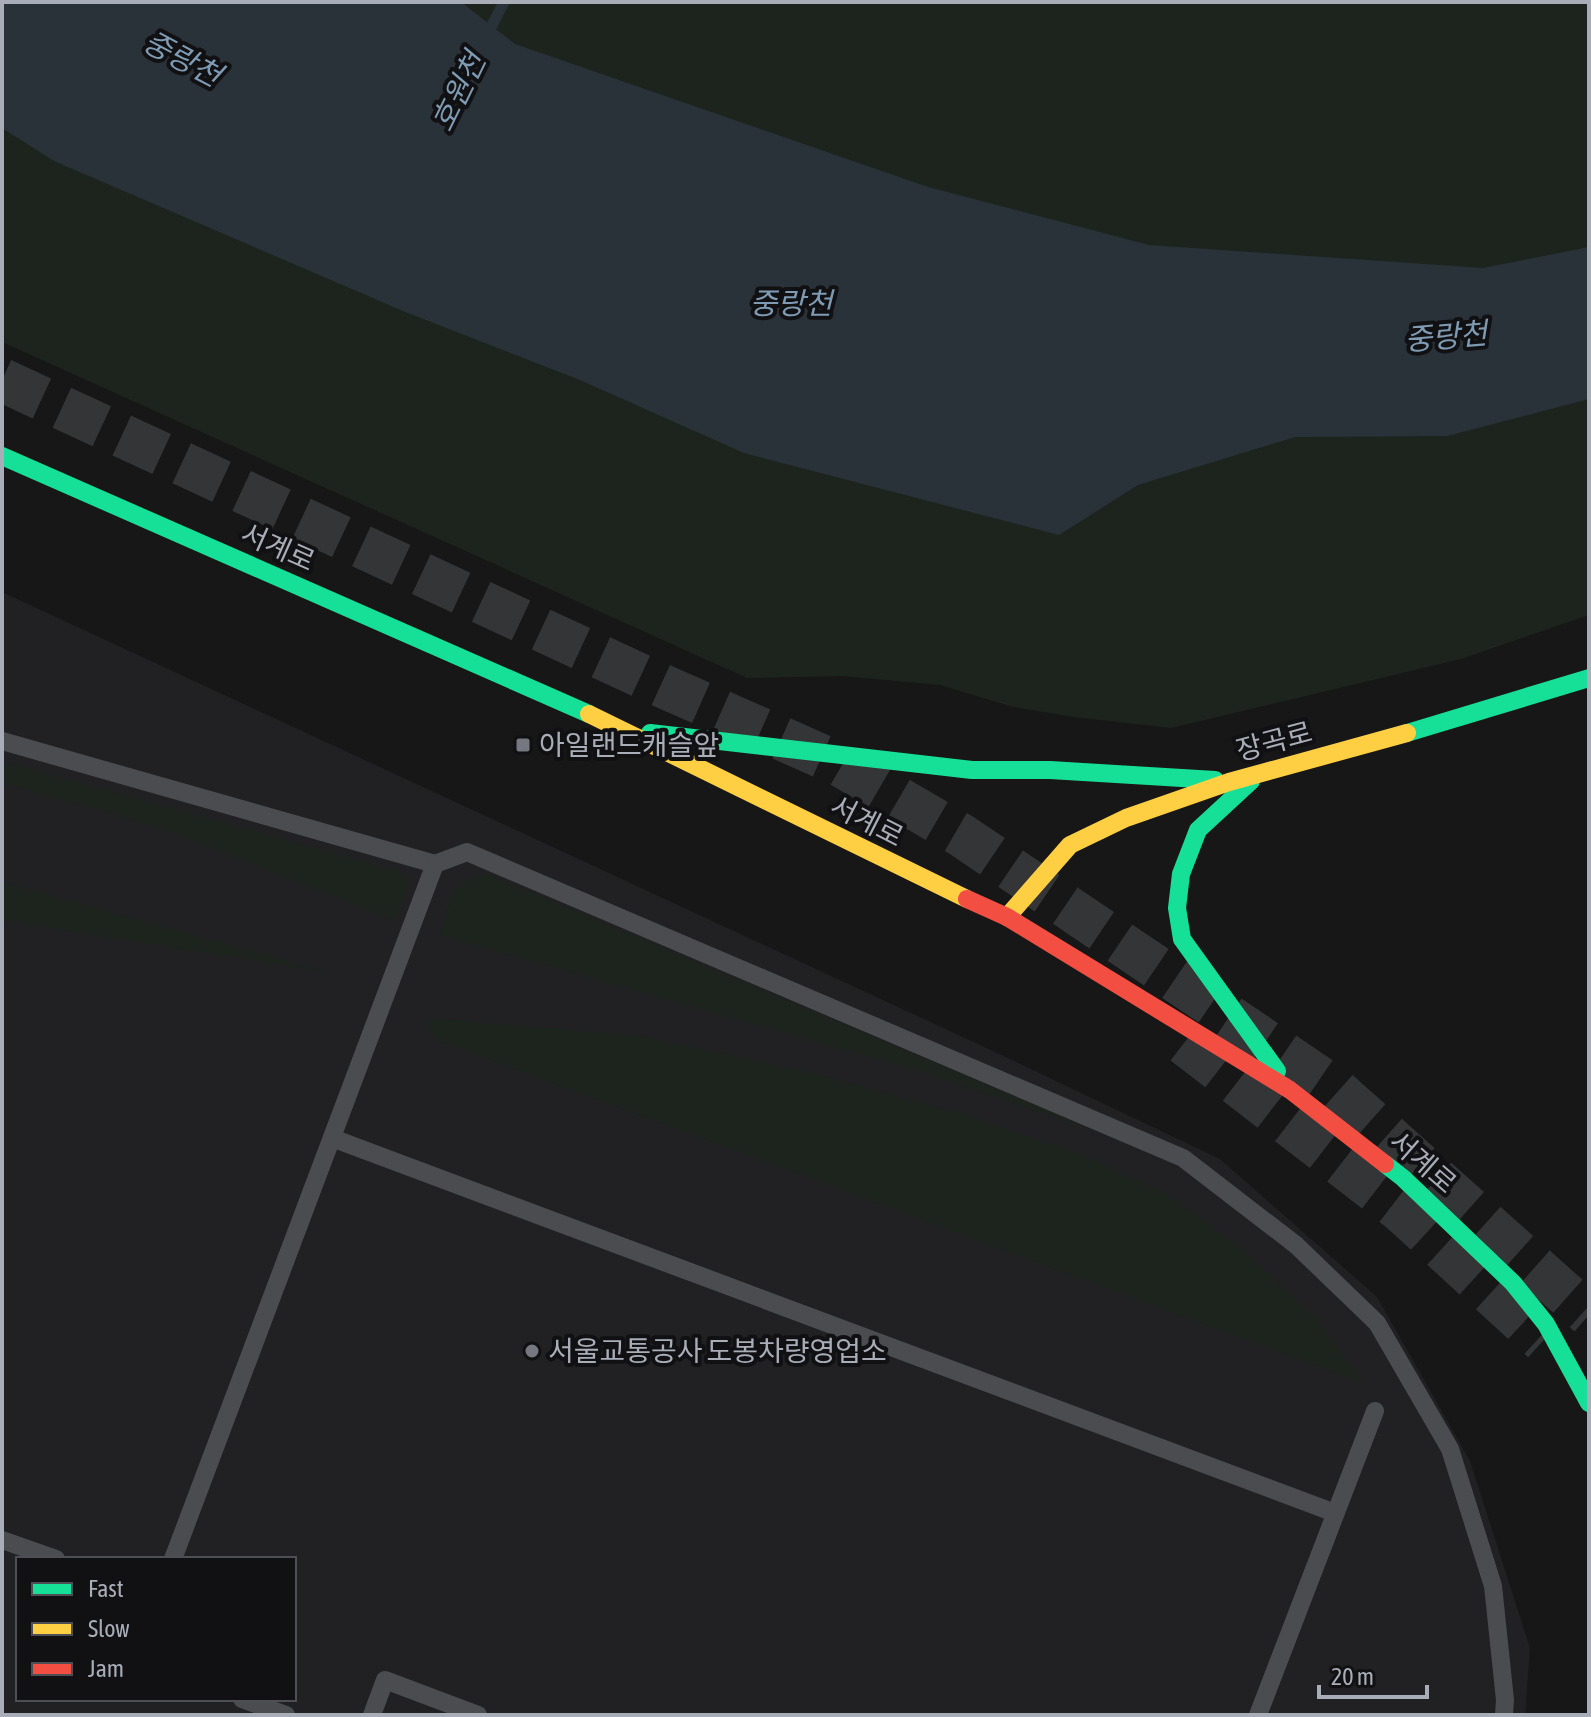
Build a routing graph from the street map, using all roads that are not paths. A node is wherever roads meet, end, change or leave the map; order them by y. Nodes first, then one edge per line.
1 (2, 456) edge
2 (1589, 678) edge
3 (622, 729) junction
4 (2, 741) edge
5 (1258, 775) junction
6 (1229, 782) junction
7 (435, 864) junction
8 (1007, 917) junction
9 (1290, 1090) junction
10 (332, 1138) junction
11 (1589, 1403) edge
12 (1375, 1411) dead end
13 (1335, 1513) junction
14 (2, 1540) edge
15 (50, 1557) edge
16 (174, 1557) edge
17 (248, 1701) edge
18 (286, 1715) edge
19 (372, 1715) edge
20 (478, 1715) edge
21 (1258, 1715) edge
22 (1504, 1715) edge

1 - 3 main road, 서계로
2 - 5 main road, 장곡로
3 - 6 main road
3 - 8 main road, 서계로
4 - 7 lane
5 - 6 main road, 장곡로
5 - 9 main road
6 - 8 main road, 장곡로
7 - 10 lane
7 - 22 lane
8 - 9 main road, 서계로
9 - 11 main road, 서계로
10 - 13 lane
10 - 16 lane
12 - 13 lane
13 - 21 lane
14 - 15 lane
17 - 18 lane
19 - 20 lane

